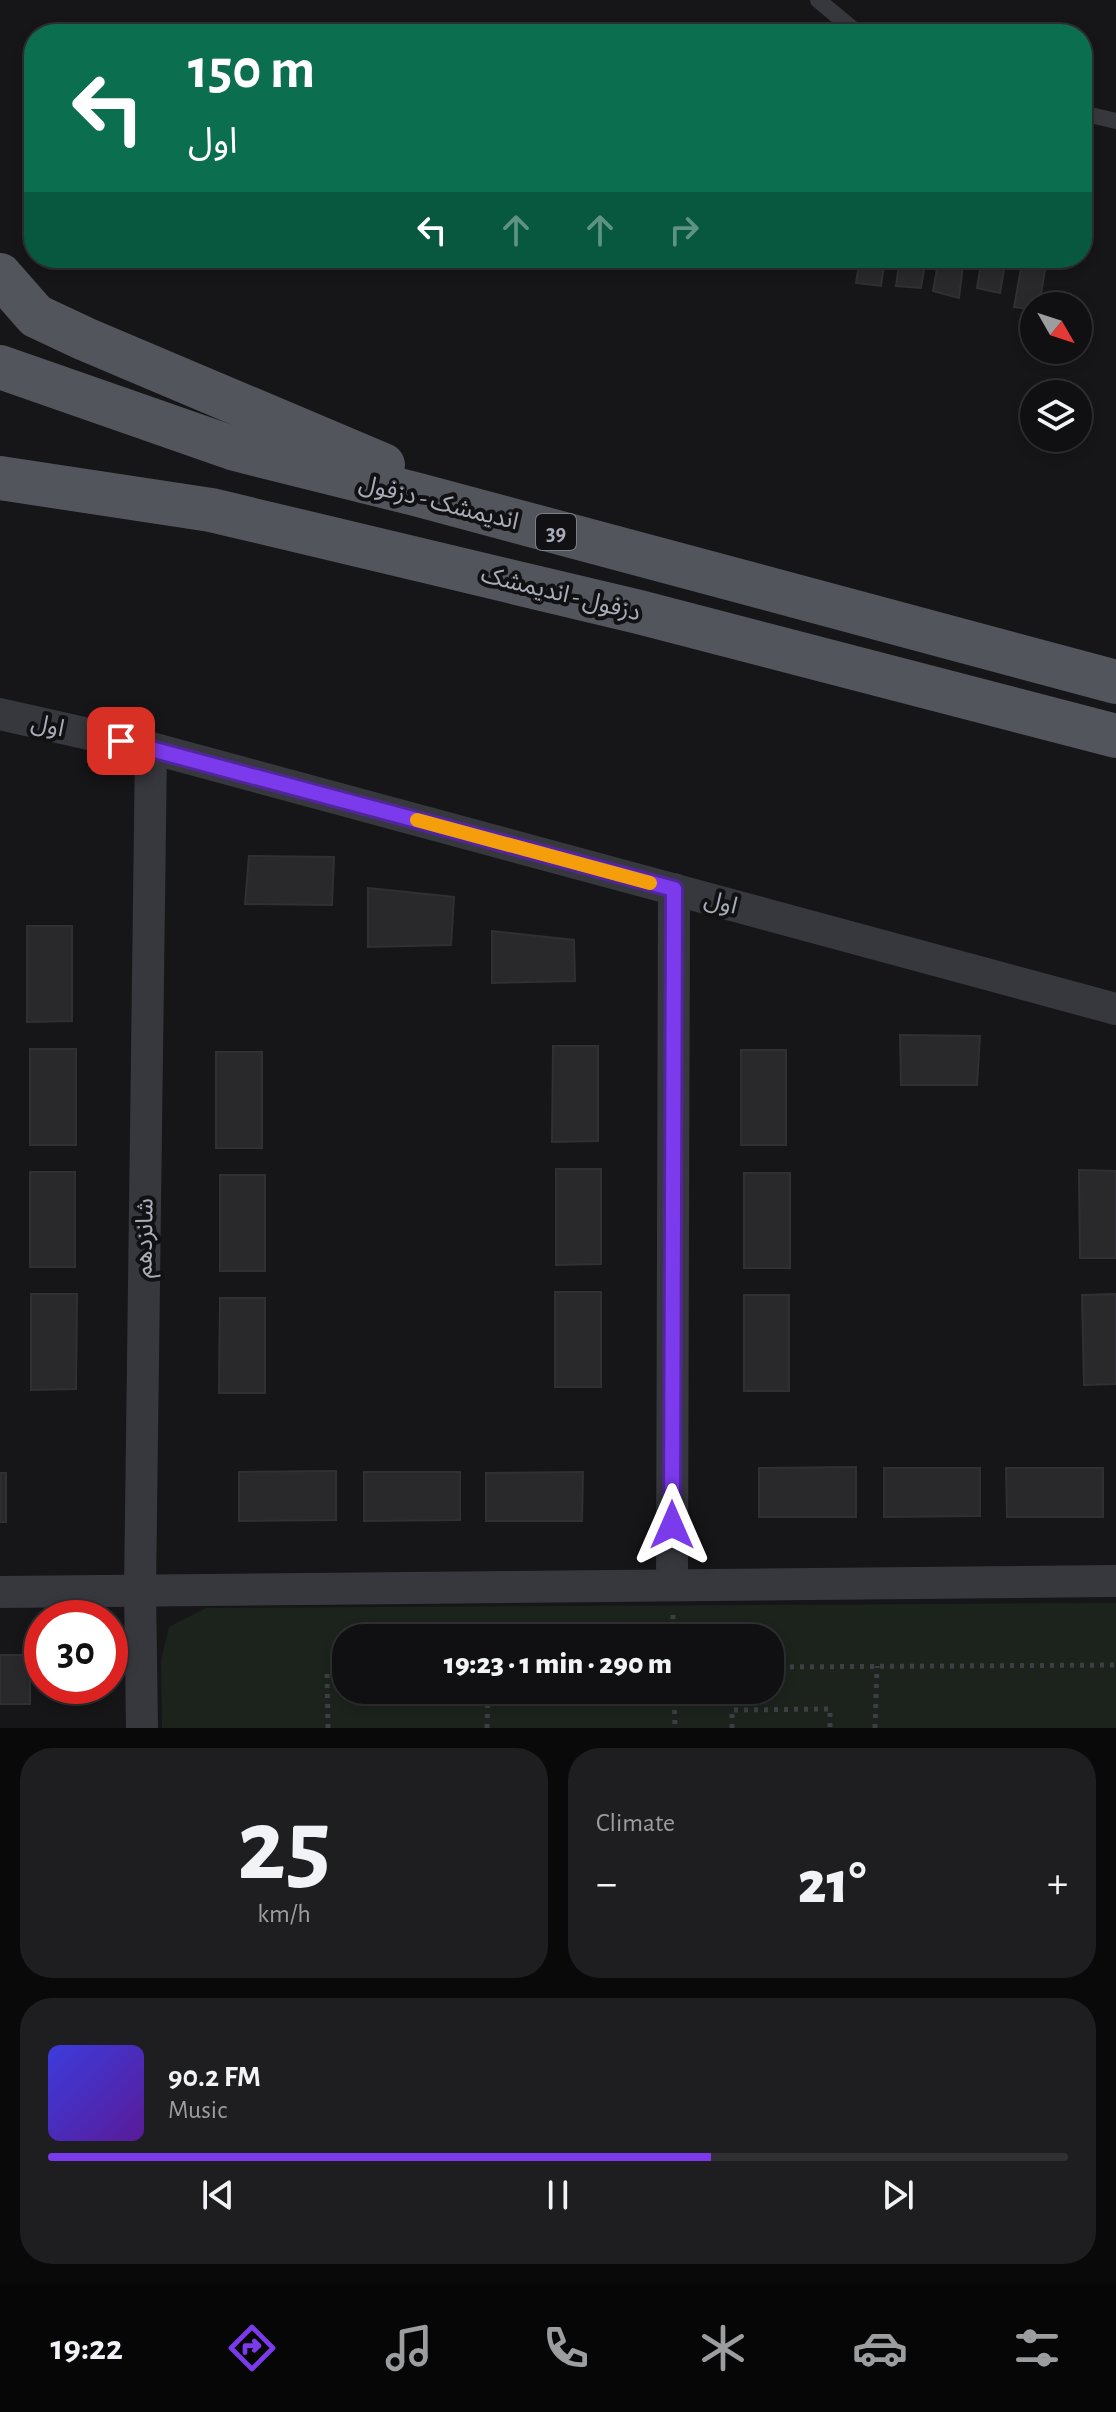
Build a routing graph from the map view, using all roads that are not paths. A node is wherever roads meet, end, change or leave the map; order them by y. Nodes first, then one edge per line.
1 (818, 0) edge
2 (847, 24) edge
3 (1092, 115) edge
4 (1116, 121) edge
5 (0, 275) edge
6 (0, 367) edge
7 (0, 478) edge
8 (511, 520) junction
9 (1116, 682) edge
10 (0, 714) edge
11 (1116, 736) edge
12 (151, 748) junction
13 (674, 889) junction
14 (1116, 1009) edge
15 (1116, 1581) edge
16 (672, 1585) junction
17 (140, 1590) junction
18 (0, 1592) edge
19 (142, 1728) edge

1 - 2 lane
3 - 4 lane
5 - 8 main road
6 - 8 main road, اندیمشک - دزفول / 39
7 - 11 main road, دزفول - اندیمشک
8 - 9 main road, اندیمشک - دزفول / 39
10 - 12 street, اول
12 - 13 street, اول
12 - 17 street, شانزدهم
13 - 14 street, اول
13 - 16 street
15 - 16 street
16 - 17 street
17 - 18 street
17 - 19 street, شانزدهم

